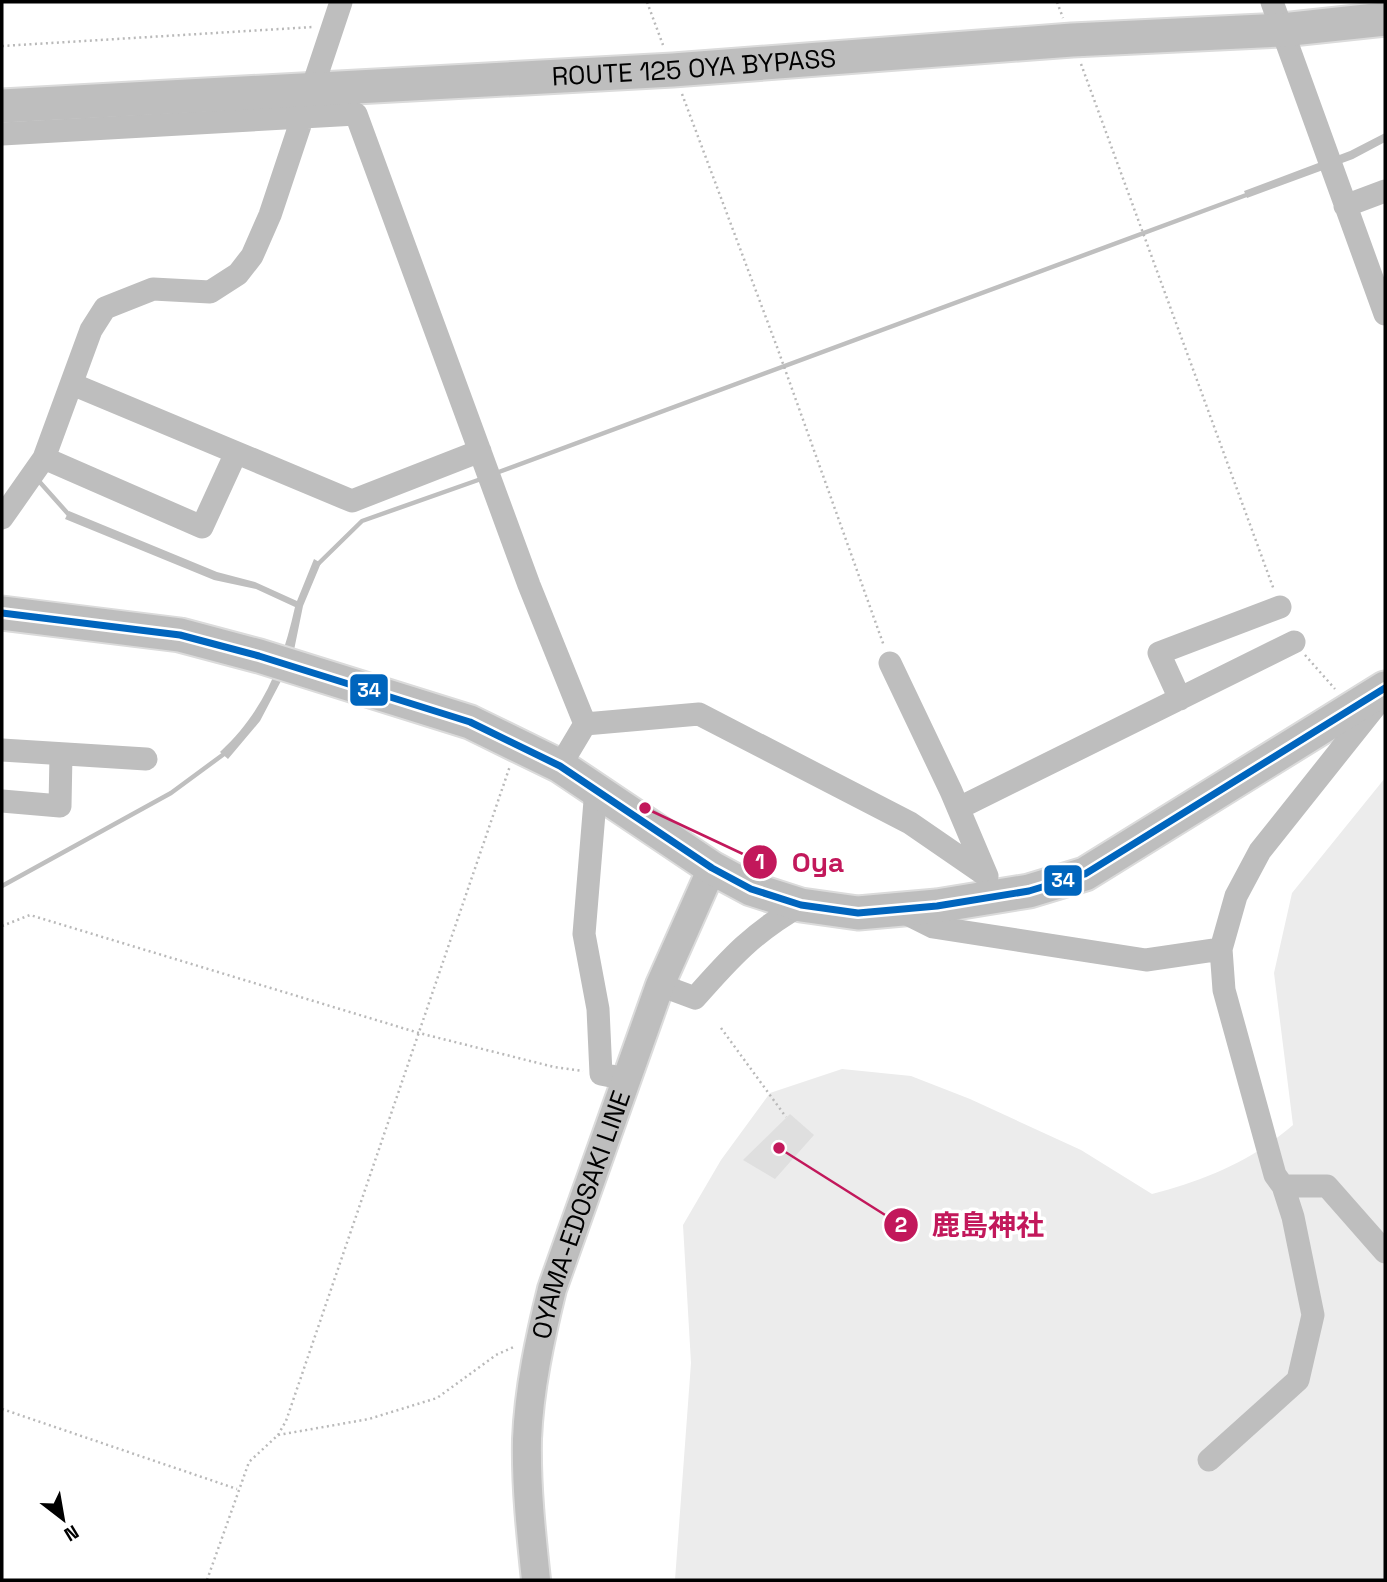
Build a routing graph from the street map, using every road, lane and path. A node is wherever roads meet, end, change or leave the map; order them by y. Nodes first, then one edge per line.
1 (341, 2) edge
2 (647, 2) edge
3 (1057, 2) edge
4 (1277, 16) edge
5 (1385, 19) edge
6 (327, 39) junction
7 (1072, 40) junction
8 (2, 46) edge
9 (673, 71) junction
10 (305, 104) junction
11 (2, 106) edge
12 (2, 134) edge
13 (1385, 191) edge
14 (1345, 206) junction
15 (1385, 314) edge
16 (72, 384) junction
17 (235, 455) junction
18 (482, 456) junction
19 (44, 458) junction
20 (2, 518) edge
21 (1280, 607) joint
22 (2, 613) edge
23 (1294, 642) joint
24 (890, 663) joint
25 (1385, 691) edge
26 (1180, 699) junction
27 (1353, 709) junction
28 (585, 724) junction
29 (517, 743) junction
30 (2, 750) edge
31 (61, 754) junction
32 (146, 759) dead end
33 (560, 766) junction
34 (596, 789) junction
35 (2, 801) edge
36 (959, 808) junction
37 (712, 868) junction
38 (992, 887) junction
39 (801, 905) junction
40 (899, 910) junction
41 (2, 926) edge
42 (1221, 949) junction
43 (660, 985) junction
44 (720, 1028) dead end
45 (419, 1033) junction
46 (613, 1076) junction
47 (786, 1117) dead end
48 (1283, 1186) junction
49 (1385, 1252) edge
50 (541, 1334) junction
51 (2, 1409) edge
52 (278, 1435) junction
53 (1209, 1460) dead end
54 (237, 1489) junction
55 (207, 1580) edge
56 (536, 1580) edge

1 - 6 street
2 - 9 path
3 - 7 path
4 - 5 highway, ROUTE 125 OYA BYPASS
4 - 7 highway, ROUTE 125 OYA BYPASS
4 - 14 street
6 - 8 path
6 - 10 street
7 - 9 highway, ROUTE 125 OYA BYPASS
7 - 21 path
9 - 10 highway, ROUTE 125 OYA BYPASS
9 - 24 path
10 - 11 highway, ROUTE 125 OYA BYPASS
10 - 12 street
10 - 16 street
10 - 18 street
13 - 14 street
14 - 15 street
16 - 17 street
16 - 19 street
17 - 18 street
17 - 19 street
18 - 28 street
19 - 20 street
21 - 26 street
22 - 29 highway
23 - 26 street
23 - 27 path
24 - 36 street
25 - 27 highway
25 - 42 street
26 - 36 street
27 - 38 highway
28 - 33 street
28 - 38 street
29 - 33 highway
29 - 45 path
30 - 31 street
31 - 32 street
31 - 35 street
33 - 34 highway
34 - 37 highway
34 - 46 street
36 - 38 street
37 - 39 highway
37 - 43 main road, OYAMA-EDOSAKI LINE
38 - 40 highway
39 - 40 highway
39 - 43 street
40 - 42 street
41 - 45 path
42 - 48 street
43 - 46 main road, OYAMA-EDOSAKI LINE
44 - 47 path
45 - 46 path
45 - 52 path
46 - 50 main road, OYAMA-EDOSAKI LINE
48 - 49 street
48 - 53 street
50 - 52 path
50 - 56 main road, OYAMA-EDOSAKI LINE
51 - 54 path
52 - 54 path
54 - 55 path

